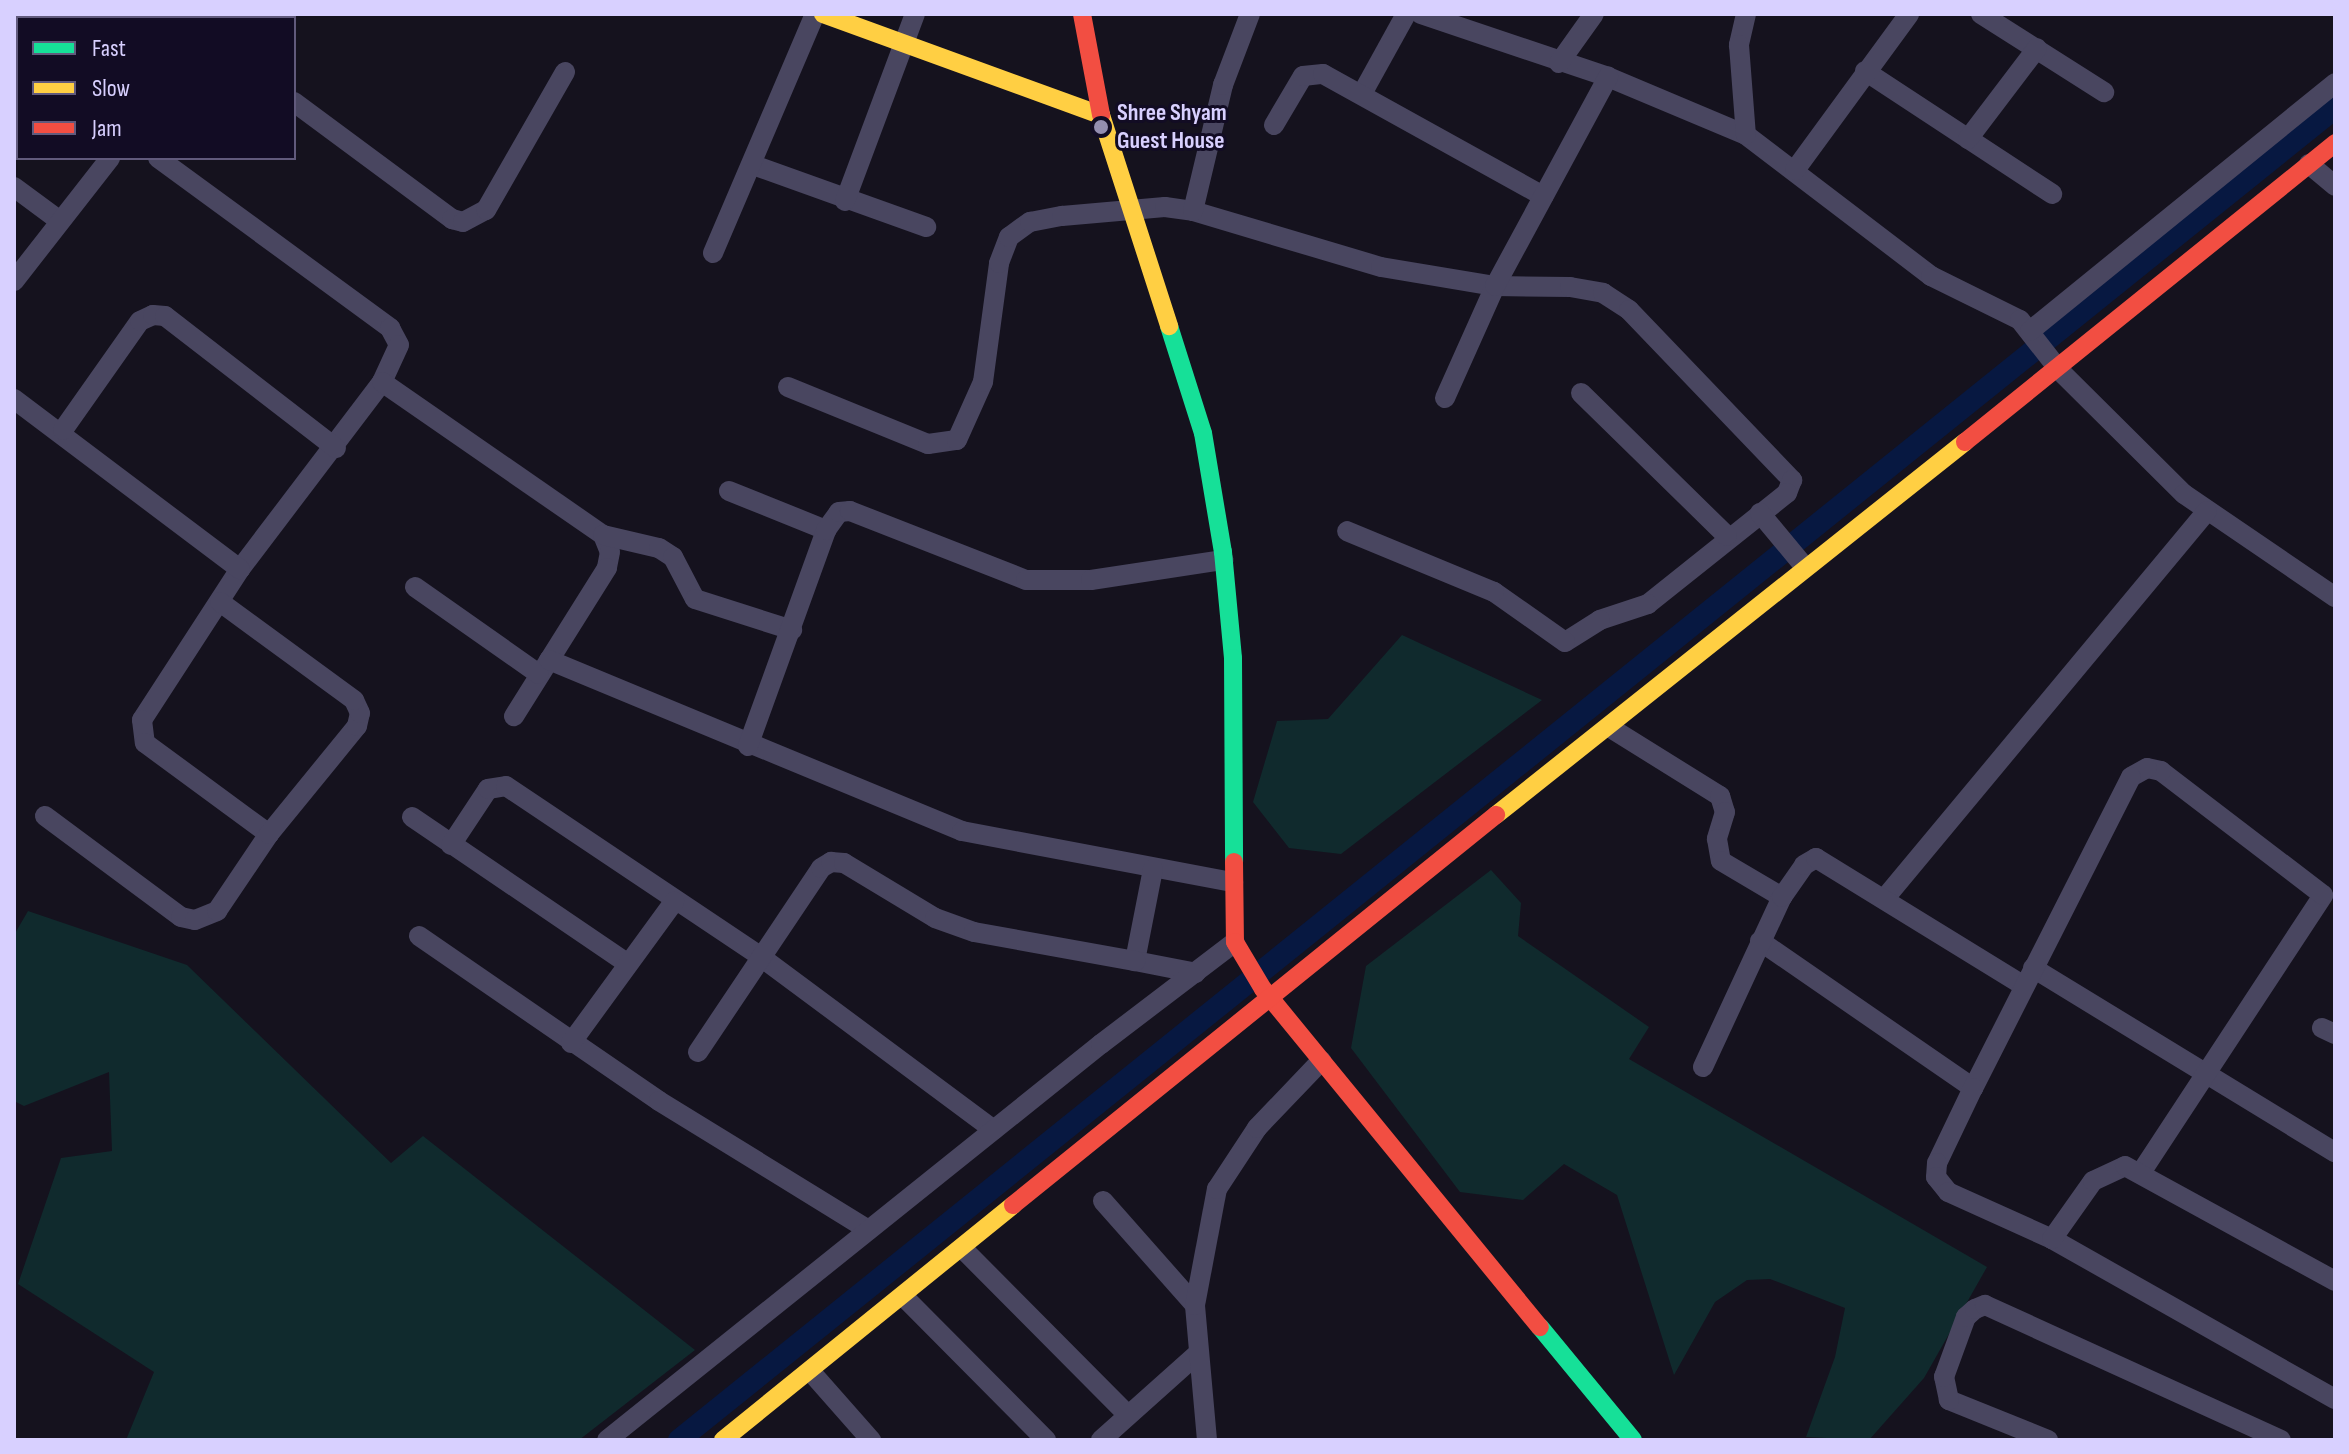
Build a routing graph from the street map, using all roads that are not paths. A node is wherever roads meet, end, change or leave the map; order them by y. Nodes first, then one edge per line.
1 (815, 14) edge
2 (823, 14) edge
3 (915, 14) edge
4 (1082, 14) edge
5 (1250, 14) edge
6 (1406, 14) edge
7 (1421, 14) edge
8 (1594, 14) edge
9 (1746, 14) edge
10 (1909, 14) edge
11 (1981, 14) edge
12 (906, 43) junction
13 (2037, 48) junction
14 (1559, 63) junction
15 (1865, 71) junction
16 (565, 72) dead end
17 (1608, 77) junction
18 (2335, 83) edge
19 (1363, 92) junction
20 (2104, 92) dead end
21 (296, 103) edge
22 (1101, 115) junction
23 (1274, 125) dead end
24 (1746, 135) junction
25 (1968, 139) junction
26 (2335, 143) edge
27 (108, 160) edge
28 (161, 160) edge
29 (2309, 164) junction
30 (753, 165) junction
31 (1795, 170) junction
32 (2335, 186) edge
33 (14, 187) edge
34 (2052, 194) dead end
35 (1543, 196) junction
36 (845, 201) junction
37 (1132, 209) junction
38 (1193, 211) junction
39 (60, 221) junction
40 (926, 227) dead end
41 (713, 253) dead end
42 (14, 281) edge
43 (1495, 286) junction
44 (2030, 331) junction
45 (2056, 366) junction
46 (382, 382) junction
47 (788, 387) dead end
48 (1581, 393) dead end
49 (1445, 398) dead end
50 (14, 399) edge
51 (63, 430) junction
52 (336, 448) junction
53 (729, 491) dead end
54 (2207, 511) junction
55 (1760, 513) junction
56 (826, 530) junction
57 (1347, 531) dead end
58 (603, 535) junction
59 (1727, 536) junction
60 (1224, 560) junction
61 (1799, 560) junction
62 (240, 569) junction
63 (415, 587) dead end
64 (2335, 597) edge
65 (220, 602) junction
66 (792, 630) junction
67 (544, 667) junction
68 (514, 716) dead end
69 (1609, 727) junction
70 (748, 746) junction
71 (45, 816) dead end
72 (412, 817) dead end
73 (269, 834) junction
74 (451, 845) junction
75 (1153, 869) junction
76 (1233, 882) junction
77 (1782, 897) junction
78 (1885, 898) junction
79 (2329, 900) edge
80 (674, 902) junction
81 (419, 936) dead end
82 (1760, 941) junction
83 (1235, 942) junction
84 (761, 957) junction
85 (1135, 961) junction
86 (628, 964) junction
87 (1196, 973) junction
88 (2028, 977) junction
89 (1266, 994) junction
90 (571, 1043) junction
91 (698, 1052) dead end
92 (1321, 1061) junction
93 (1703, 1067) dead end
94 (2204, 1071) junction
95 (1973, 1088) junction
96 (994, 1130) junction
97 (2335, 1152) edge
98 (2142, 1171) junction
99 (1103, 1201) dead end
100 (869, 1230) junction
101 (2052, 1239) junction
102 (962, 1248) junction
103 (2335, 1281) edge
104 (904, 1297) junction
105 (1195, 1305) junction
106 (1196, 1355) junction
107 (811, 1372) junction
108 (2335, 1399) edge
109 (1127, 1414) junction
110 (607, 1440) edge
111 (723, 1440) edge
112 (871, 1440) edge
113 (1046, 1440) edge
114 (1101, 1440) edge
115 (1207, 1440) edge
116 (1633, 1440) edge
117 (2048, 1440) edge
118 (2281, 1440) edge

1 - 30 street
2 - 12 street
3 - 12 street
4 - 22 street
5 - 38 street
6 - 19 street
7 - 14 street
8 - 14 street
9 - 24 street
10 - 15 street
11 - 13 street
12 - 22 street
12 - 36 street
13 - 20 street
13 - 25 street
14 - 17 street
15 - 25 street
15 - 31 street
16 - 21 street
17 - 24 street
17 - 35 street
18 - 44 street
19 - 23 street
19 - 35 street
22 - 37 street
24 - 31 street
25 - 34 street
26 - 29 street
27 - 39 street
28 - 46 street
29 - 32 street
29 - 45 street
30 - 36 street
30 - 41 street
31 - 44 street
33 - 39 street
35 - 43 street
36 - 40 street
37 - 38 street
37 - 47 street
37 - 60 street
38 - 43 street
39 - 42 street
43 - 49 street
43 - 55 street
44 - 45 street
45 - 54 street
45 - 61 street
46 - 52 street
46 - 58 street
48 - 59 street
50 - 51 street
51 - 52 street
51 - 62 street
52 - 62 street
53 - 56 street
54 - 64 street
54 - 78 street
55 - 59 street
55 - 61 street
56 - 60 street
56 - 66 street
57 - 59 street
58 - 66 street
58 - 67 street
60 - 76 street
61 - 69 street
62 - 65 street
63 - 67 street
65 - 73 street
65 - 73 street
66 - 70 street
67 - 68 street
67 - 70 street
69 - 77 street
69 - 89 street
70 - 75 street
71 - 73 street
72 - 74 street
74 - 80 street
74 - 86 street
75 - 76 street
75 - 85 street
76 - 83 street
77 - 78 street
77 - 82 street
78 - 88 street
79 - 88 street
79 - 94 street
80 - 84 street
80 - 86 street
81 - 90 street
82 - 93 street
82 - 95 street
83 - 87 street
83 - 89 street
84 - 85 street
84 - 91 street
84 - 96 street
85 - 87 street
86 - 90 street
87 - 96 street
88 - 94 street
88 - 95 street
89 - 92 street
89 - 102 street
90 - 100 street
92 - 105 street
92 - 116 street
94 - 97 street
94 - 98 street
95 - 101 street
96 - 100 street
98 - 101 street
98 - 103 street
99 - 105 street
100 - 110 street
101 - 108 street
102 - 104 street
102 - 109 street
104 - 107 street
104 - 113 street
105 - 106 street
106 - 109 street
106 - 115 street
107 - 111 street
107 - 112 street
109 - 114 street
117 - 118 street

